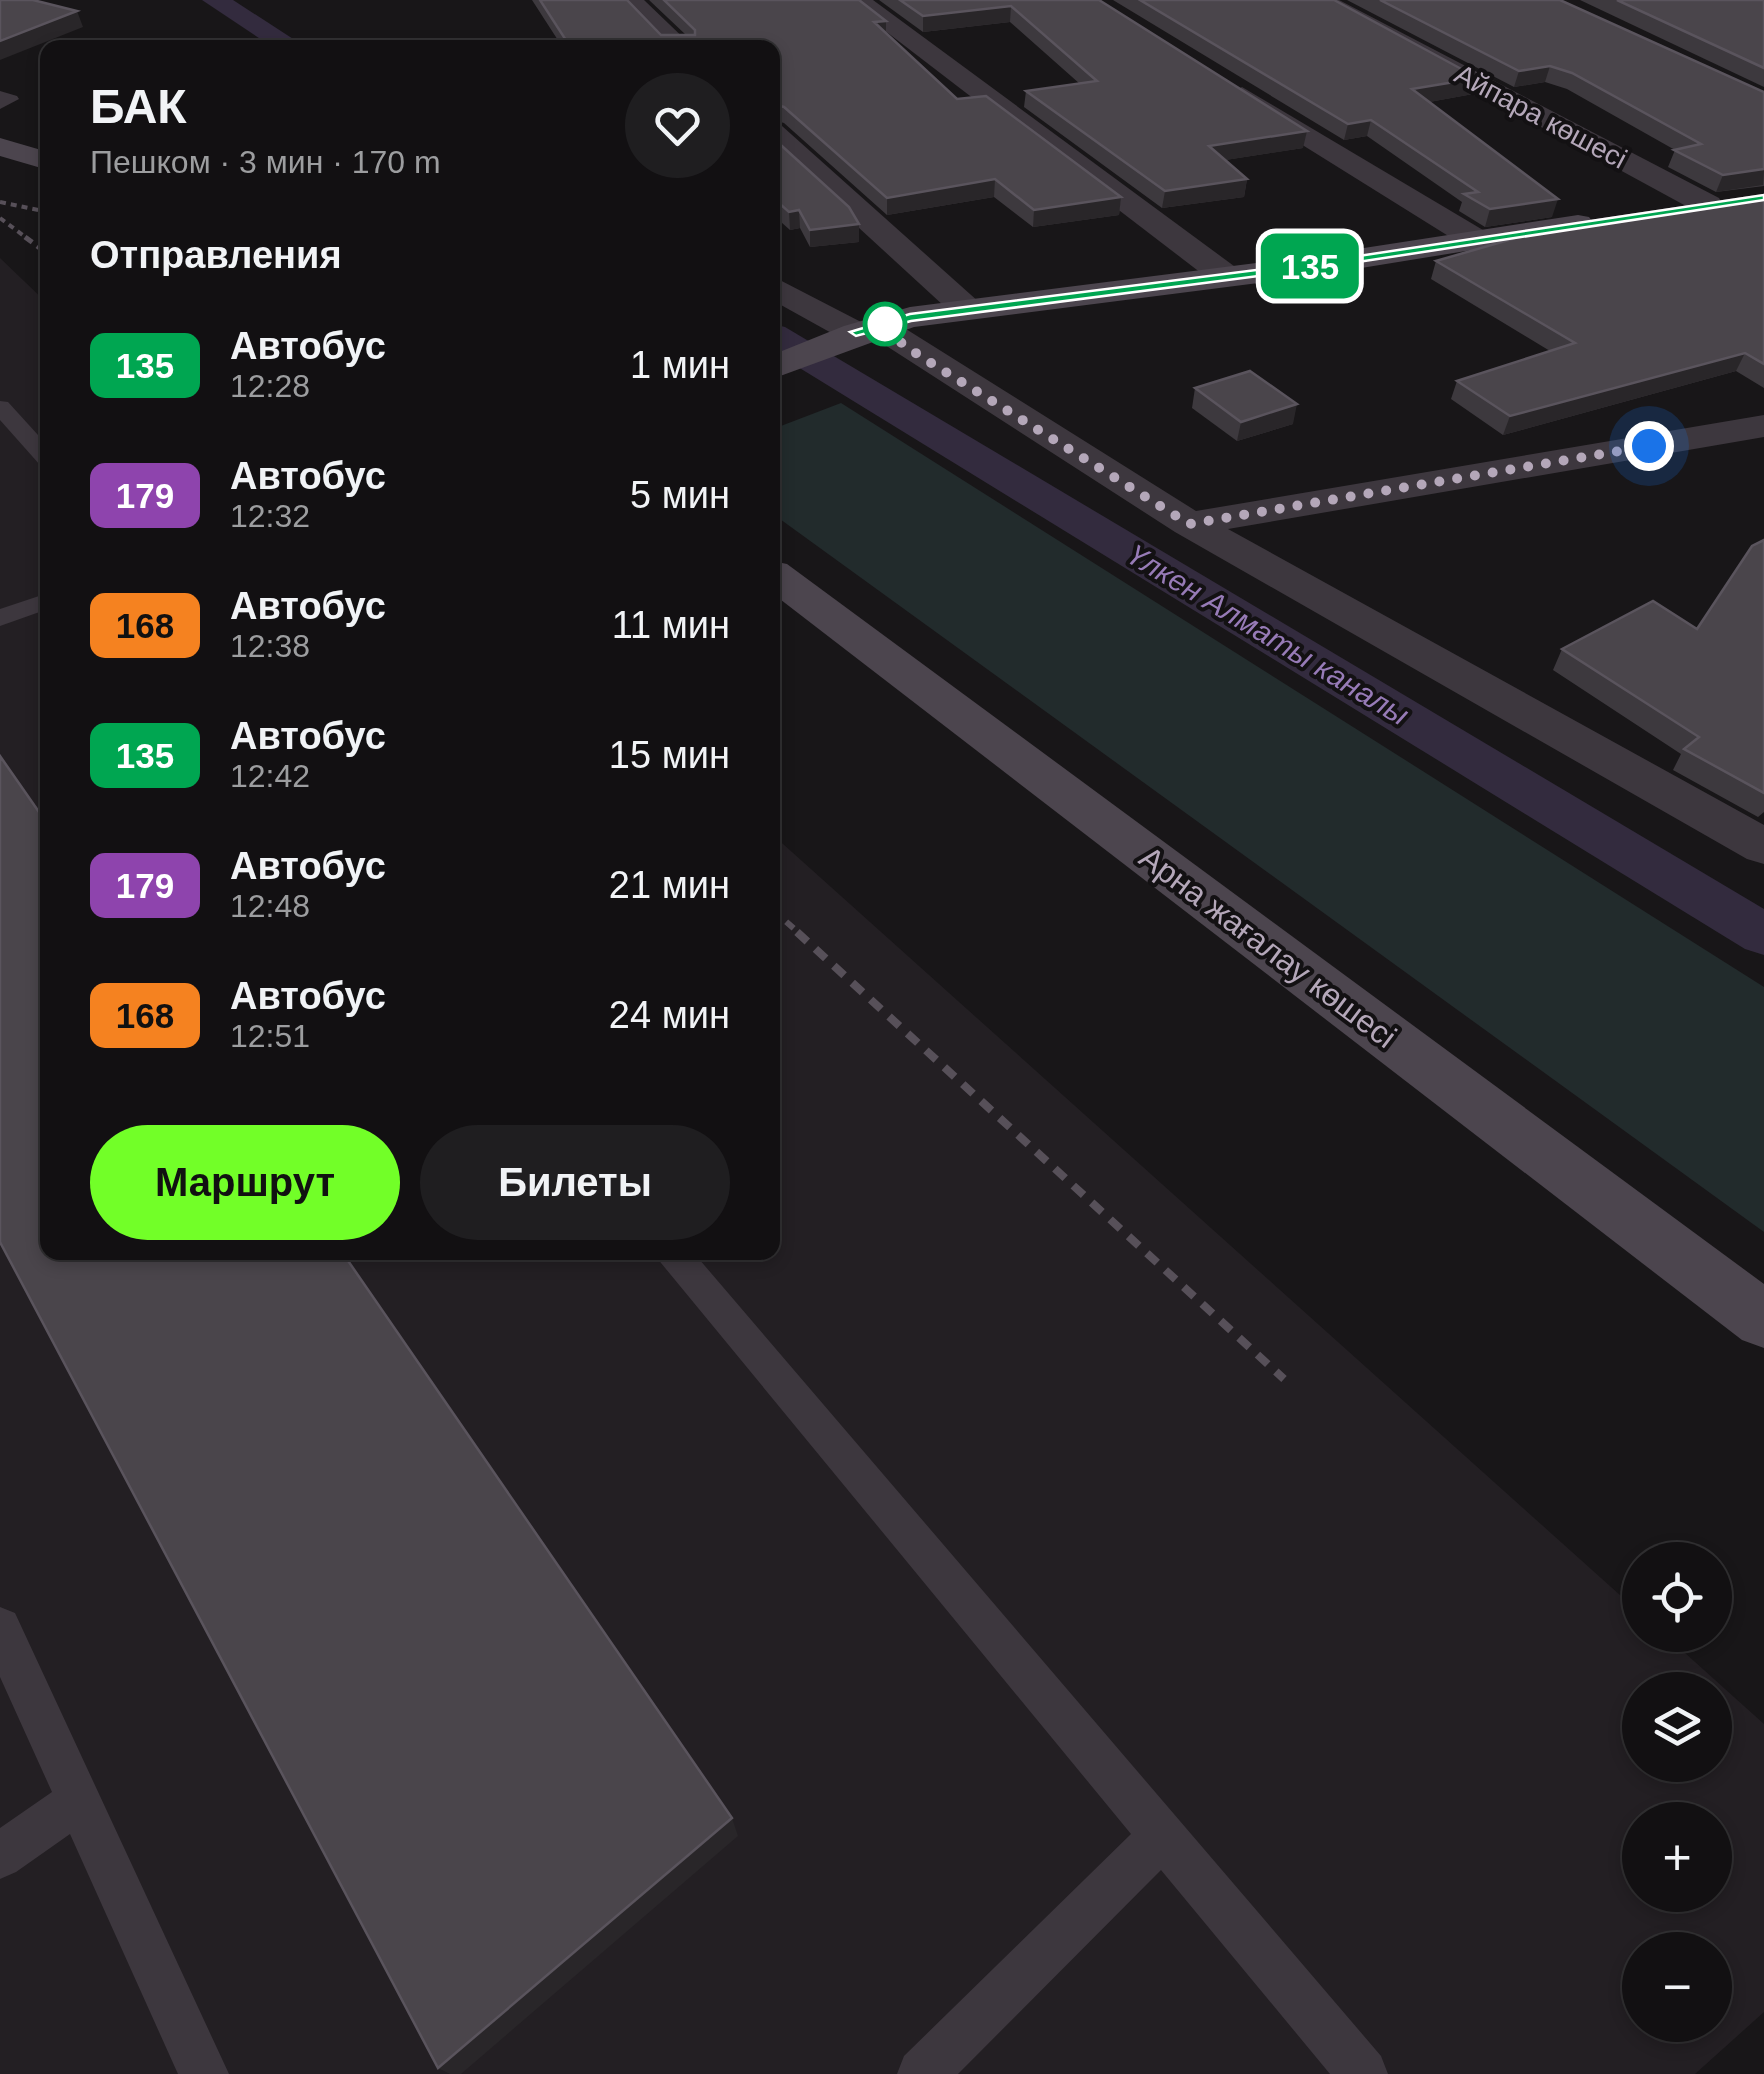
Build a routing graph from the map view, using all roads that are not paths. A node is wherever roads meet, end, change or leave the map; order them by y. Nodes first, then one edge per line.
1 (630, 0) edge
2 (857, 0) edge
3 (1320, 0) edge
4 (672, 40) edge
5 (1226, 85) edge
6 (0, 96) edge
7 (0, 104) edge
8 (780, 139) edge
9 (0, 147) edge
10 (40, 159) edge
11 (1745, 200) edge
12 (1708, 204) junction
13 (1649, 214) edge
14 (1610, 220) edge
15 (1478, 240) junction
16 (1226, 276) junction
17 (780, 290) edge
18 (968, 310) junction
19 (867, 329) junction
20 (780, 365) edge
21 (0, 408) edge
22 (1764, 426) edge
23 (40, 451) edge
24 (1189, 524) junction
25 (780, 579) edge
26 (40, 603) edge
27 (0, 618) edge
28 (1764, 847) edge
29 (677, 1260) edge
30 (1764, 1320) edge
31 (0, 1628) edge
32 (79, 1800) junction
33 (1162, 1836) junction
34 (0, 1856) edge
35 (204, 2074) edge
36 (922, 2074) edge
37 (1363, 2074) edge

1 - 4 street
2 - 16 street
3 - 12 street, Айпара көшесі
5 - 15 street
6 - 7 lane
8 - 18 street
9 - 10 street
11 - 12 street
12 - 13 street
14 - 15 street
15 - 16 street
16 - 18 street
17 - 19 street
18 - 19 street
19 - 20 street
19 - 24 street
21 - 23 lane
22 - 24 street
24 - 28 street
25 - 30 street, Арна жағалау көшесі
26 - 27 lane
29 - 33 lane
31 - 32 lane
32 - 34 lane
32 - 35 lane
33 - 36 lane
33 - 37 lane

